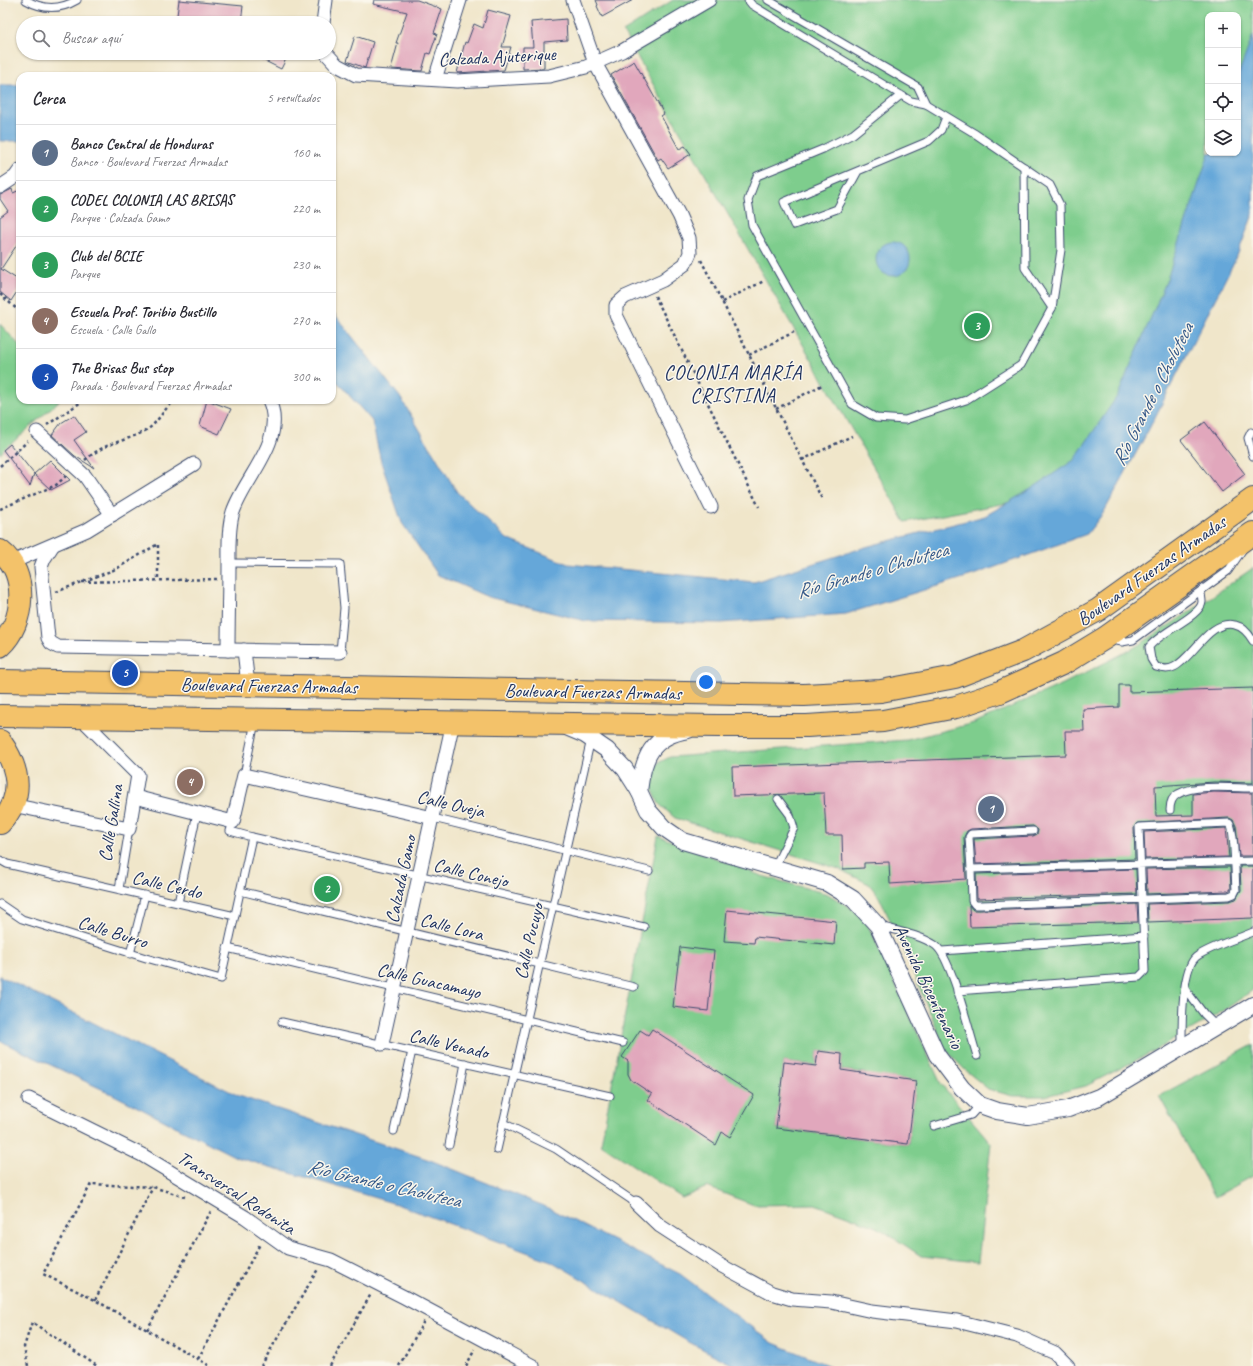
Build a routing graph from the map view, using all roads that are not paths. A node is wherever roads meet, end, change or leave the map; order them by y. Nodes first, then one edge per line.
1 (26, 0) edge
2 (77, 0) edge
3 (326, 0) edge
4 (460, 0) edge
5 (573, 0) edge
6 (709, 0) edge
7 (748, 0) edge
8 (768, 0) edge
9 (324, 16) edge
10 (332, 60) edge
11 (595, 63) junction
12 (435, 79) junction
13 (901, 95) junction
14 (926, 104) junction
15 (946, 117) junction
16 (1024, 167) junction
17 (858, 171) junction
18 (16, 176) edge
19 (0, 187) edge
20 (1052, 308) junction
21 (271, 404) edge
22 (37, 432) dead end
23 (1251, 432) dead end
24 (1253, 456) edge
25 (194, 464) dead end
26 (1253, 499) edge
27 (711, 507) dead end
28 (112, 515) junction
29 (1251, 534) edge
30 (53, 545) junction
31 (5, 557) edge
32 (229, 563) junction
33 (1201, 592) junction
34 (1105, 638) junction
35 (1253, 641) edge
36 (0, 646) edge
37 (228, 650) junction
38 (244, 650) junction
39 (340, 652) joint
40 (0, 681) edge
41 (248, 685) junction
42 (0, 716) edge
43 (79, 716) junction
44 (256, 719) junction
45 (453, 722) junction
46 (561, 724) junction
47 (717, 726) junction
48 (591, 739) junction
49 (0, 741) edge
50 (244, 774) junction
51 (1253, 788) edge
52 (639, 791) junction
53 (134, 797) junction
54 (778, 799) dead end
55 (12, 805) junction
56 (1170, 810) dead end
57 (197, 813) junction
58 (433, 818) junction
59 (233, 822) junction
60 (0, 823) edge
61 (129, 829) junction
62 (1033, 831) dead end
63 (252, 837) junction
64 (565, 850) junction
65 (0, 860) edge
66 (1234, 861) junction
67 (1253, 861) edge
68 (1140, 864) junction
69 (774, 869) junction
70 (971, 869) junction
71 (649, 871) dead end
72 (420, 876) junction
73 (119, 889) junction
74 (240, 892) junction
75 (145, 895) junction
76 (1143, 898) junction
77 (178, 903) junction
78 (0, 904) edge
79 (552, 907) junction
80 (235, 916) junction
81 (878, 926) junction
82 (644, 927) dead end
83 (408, 932) junction
84 (1253, 932) edge
85 (1144, 936) junction
86 (227, 948) junction
87 (942, 951) junction
88 (130, 954) junction
89 (539, 964) junction
90 (634, 987) dead end
91 (395, 988) junction
92 (1185, 989) junction
93 (957, 991) junction
94 (1253, 1005) edge
95 (527, 1020) junction
96 (282, 1022) dead end
97 (1217, 1027) junction
98 (623, 1043) dead end
99 (382, 1044) junction
100 (1182, 1049) junction
101 (412, 1051) junction
102 (977, 1056) dead end
103 (465, 1063) junction
104 (514, 1074) junction
105 (610, 1096) dead end
106 (29, 1099) dead end
107 (980, 1105) junction
108 (503, 1123) junction
109 (934, 1126) dead end
110 (394, 1131) dead end
111 (449, 1145) dead end
112 (497, 1150) dead end
113 (636, 1203) joint
114 (533, 1366) edge
115 (1068, 1366) edge

1 - 2 lane
3 - 9 street
4 - 12 street
5 - 11 street
6 - 11 street, Calzada Ajuterique
7 - 13 lane
8 - 14 lane
10 - 12 street, Calzada Ajuterique
11 - 12 street, Calzada Ajuterique
11 - 27 street
13 - 14 lane
13 - 20 lane
14 - 15 lane
15 - 16 lane
15 - 17 lane
16 - 20 lane
16 - 20 lane
17 - 17 lane
18 - 19 street
21 - 32 street
22 - 28 street
23 - 24 lane
25 - 28 street
26 - 41 highway, Boulevard Fuerzas Armadas
28 - 30 street
29 - 33 lane
29 - 34 highway, Boulevard Fuerzas Armadas
30 - 31 street
30 - 37 street
31 - 36 highway
32 - 37 street
32 - 39 lane
33 - 34 lane
33 - 35 lane
34 - 47 highway, Boulevard Fuerzas Armadas
37 - 38 street
38 - 39 street
38 - 41 street
40 - 41 highway, Boulevard Fuerzas Armadas
42 - 43 highway, Boulevard Fuerzas Armadas
43 - 44 highway, Boulevard Fuerzas Armadas
43 - 53 street, Calle Gallina
44 - 45 highway, Boulevard Fuerzas Armadas
44 - 50 lane
45 - 46 highway, Boulevard Fuerzas Armadas
45 - 58 street, Calzada Gamo
46 - 47 highway, Boulevard Fuerzas Armadas
46 - 48 street, Avenida Bicentenario
47 - 52 street
48 - 52 street, Avenida Bicentenario
48 - 64 lane, Calle Pucuyo
49 - 55 highway
50 - 58 street, Calle Oveja
50 - 59 street
51 - 56 lane
52 - 69 street, Avenida Bicentenario
53 - 57 street
53 - 61 street, Calle Gallina
54 - 69 lane
55 - 60 highway
55 - 61 street
57 - 59 street
57 - 77 lane
58 - 64 lane, Calle Oveja
58 - 72 street, Calzada Gamo
59 - 63 lane, Calle Conejo
61 - 73 lane, Calle Gallina
62 - 70 lane
63 - 72 lane, Calle Conejo
63 - 74 lane
64 - 71 lane, Calle Oveja
64 - 79 lane, Calle Pucuyo
65 - 73 lane, Calle Cerdo
66 - 67 lane
66 - 68 lane
66 - 68 lane
66 - 76 lane
68 - 70 lane
68 - 76 lane
69 - 81 street, Avenida Bicentenario
70 - 76 lane
72 - 79 lane, Calle Conejo
72 - 83 street, Calzada Gamo
73 - 75 lane, Calle Cerdo
74 - 80 lane
74 - 83 lane, Calle Lora
75 - 77 lane, Calle Cerdo
75 - 88 lane
76 - 85 lane
77 - 80 lane, Calle Cerdo
78 - 88 lane, Calle Burro
79 - 82 lane, Calle Conejo
79 - 89 lane, Calle Pucuyo
80 - 86 lane
81 - 87 lane
81 - 107 street, Avenida Bicentenario
83 - 89 lane, Calle Lora
83 - 91 street, Calzada Gamo
84 - 92 lane
85 - 87 lane
85 - 93 lane
86 - 88 lane, Calle Burro
86 - 91 lane, Calle Guacamayo
87 - 93 lane
89 - 90 lane, Calle Lora
89 - 95 lane, Calle Pucuyo
91 - 95 lane, Calle Guacamayo
91 - 99 street, Calzada Gamo
92 - 97 lane
92 - 100 lane
93 - 102 lane
94 - 97 street, Avenida Bicentenario
95 - 98 lane, Calle Guacamayo
95 - 104 lane, Calle Pucuyo
96 - 99 lane, Calle Venado
97 - 100 street, Avenida Bicentenario
99 - 101 lane, Calle Venado
100 - 107 street, Avenida Bicentenario
101 - 103 lane, Calle Venado
101 - 110 lane
103 - 104 lane, Calle Venado
103 - 111 lane
104 - 105 lane, Calle Venado
104 - 108 lane, Calle Pucuyo
106 - 114 street, Transversal Rodonita
107 - 109 lane
108 - 112 lane, Calle Pucuyo
108 - 113 lane
113 - 115 street

